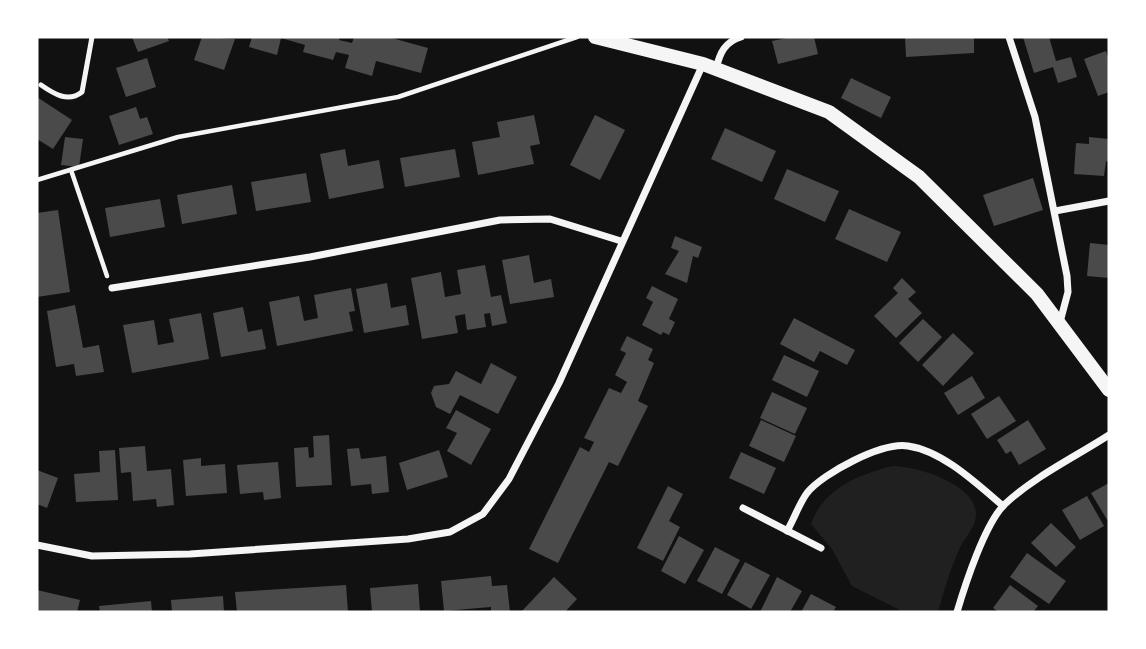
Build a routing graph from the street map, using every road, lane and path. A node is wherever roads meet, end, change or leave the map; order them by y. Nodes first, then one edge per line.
1 (92, 37) edge
2 (577, 37) edge
3 (595, 37) edge
4 (741, 37) edge
5 (1009, 37) edge
6 (709, 66) junction
7 (41, 85) dead end
8 (72, 170) junction
9 (37, 180) edge
10 (1109, 201) edge
11 (1055, 211) junction
12 (621, 241) junction
13 (112, 288) joint
14 (1060, 321) junction
15 (1109, 390) edge
16 (1109, 435) edge
17 (1003, 506) junction
18 (743, 508) dead end
19 (787, 531) junction
20 (37, 545) edge
21 (821, 548) dead end
22 (957, 612) edge

1 - 7 lane
2 - 8 path
3 - 6 main road
4 - 6 street
5 - 11 street
6 - 12 street
6 - 14 main road
8 - 9 path
8 - 13 path
10 - 11 street
11 - 14 street
12 - 13 street
12 - 20 street
14 - 15 main road
16 - 17 street
17 - 19 street
17 - 22 street
18 - 19 street
19 - 21 street

